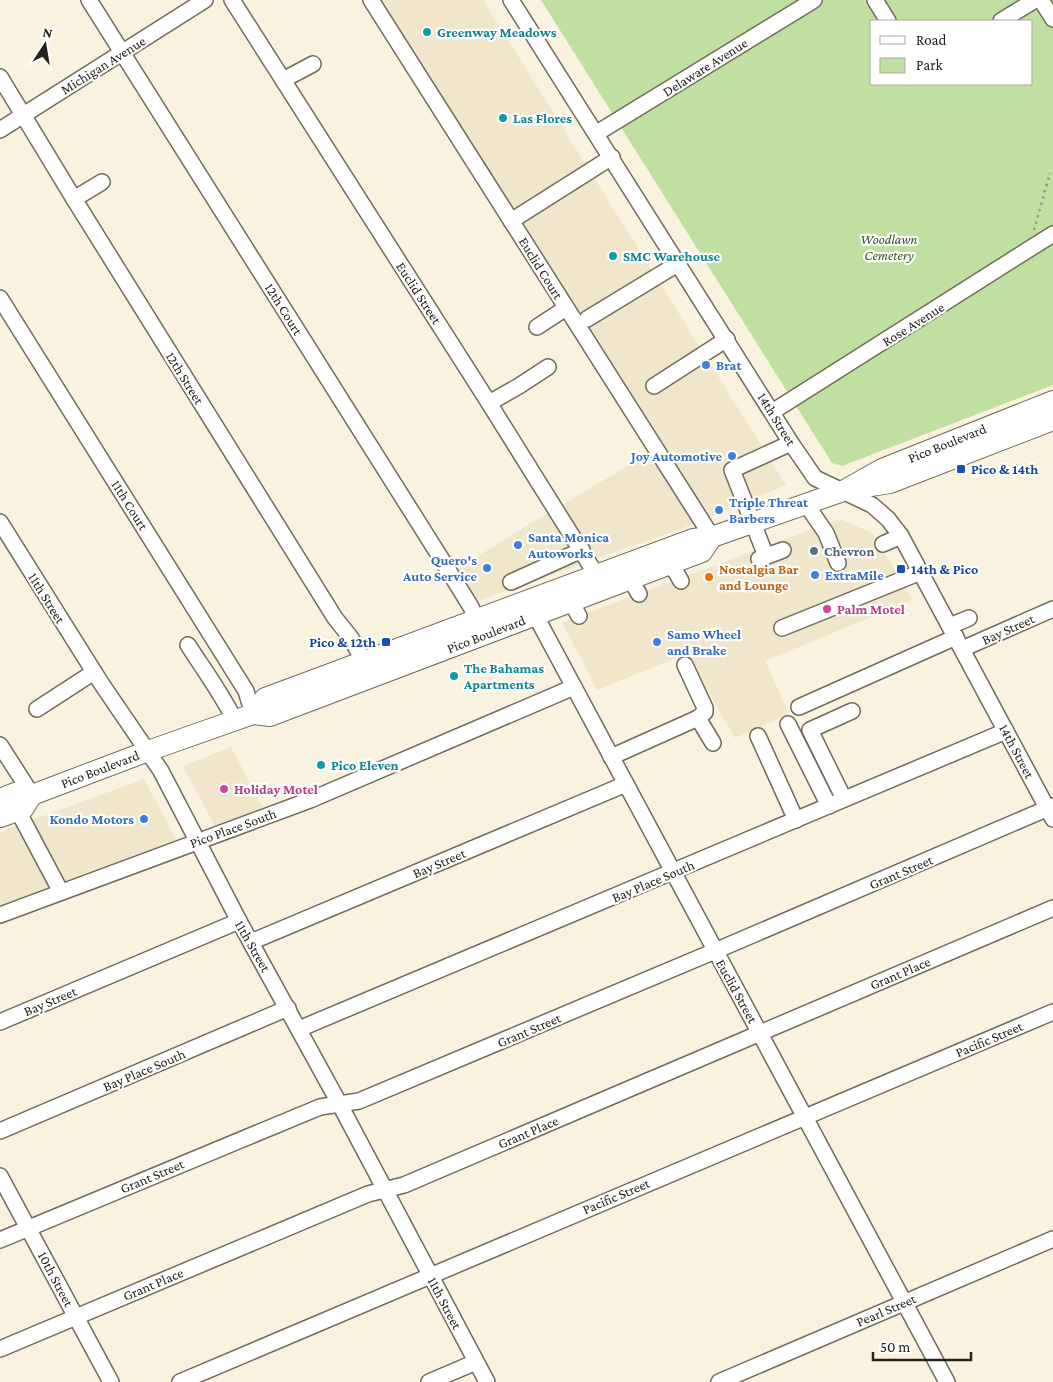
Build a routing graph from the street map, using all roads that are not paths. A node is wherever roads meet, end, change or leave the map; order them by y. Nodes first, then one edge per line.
1 (89, 0) edge
2 (205, 0) edge
3 (232, 0) edge
4 (371, 0) edge
5 (511, 0) edge
6 (814, 0) edge
7 (875, 0) edge
8 (1034, 0) edge
9 (1041, 0) edge
10 (1053, 19) edge
11 (887, 20) edge
12 (1004, 20) edge
13 (122, 52) junction
14 (313, 64) dead end
15 (0, 76) edge
16 (283, 80) junction
17 (23, 115) junction
18 (0, 130) edge
19 (597, 133) junction
20 (612, 156) junction
21 (102, 182) dead end
22 (74, 199) junction
23 (511, 221) junction
24 (1053, 234) edge
25 (678, 263) junction
26 (0, 298) edge
27 (566, 308) junction
28 (587, 319) dead end
29 (537, 327) dead end
30 (727, 339) junction
31 (548, 367) dead end
32 (654, 386) dead end
33 (1053, 401) edge
34 (489, 403) junction
35 (772, 412) junction
36 (1030, 420) junction
37 (1053, 420) edge
38 (791, 443) junction
39 (843, 491) junction
40 (806, 504) junction
41 (0, 522) edge
42 (752, 523) junction
43 (901, 536) junction
44 (712, 537) junction
45 (883, 544) dead end
46 (582, 550) junction
47 (783, 550) dead end
48 (838, 563) dead end
49 (921, 572) junction
50 (511, 582) dead end
51 (600, 582) junction
52 (531, 608) junction
53 (1053, 609) edge
54 (969, 618) dead end
55 (477, 620) junction
56 (782, 628) dead end
57 (956, 638) junction
58 (188, 645) dead end
59 (684, 665) dead end
60 (368, 670) junction
61 (94, 672) junction
62 (574, 687) junction
63 (799, 707) dead end
64 (37, 709) dead end
65 (852, 711) dead end
66 (244, 718) junction
67 (698, 718) junction
68 (788, 724) dead end
69 (1006, 730) junction
70 (758, 736) dead end
71 (713, 743) dead end
72 (0, 745) edge
73 (148, 751) junction
74 (611, 757) junction
75 (626, 784) junction
76 (32, 795) junction
77 (0, 799) edge
78 (844, 799) junction
79 (829, 806) junction
80 (1051, 811) edge
81 (9, 814) edge
82 (796, 820) junction
83 (197, 841) junction
84 (674, 872) junction
85 (61, 892) junction
86 (1053, 908) edge
87 (0, 915) edge
88 (239, 921) junction
89 (251, 942) junction
90 (715, 952) junction
91 (288, 1008) junction
92 (1053, 1012) edge
93 (0, 1022) edge
94 (299, 1030) junction
95 (760, 1033) junction
96 (339, 1103) junction
97 (804, 1116) junction
98 (0, 1131) edge
99 (0, 1176) edge
100 (384, 1189) junction
101 (29, 1228) junction
102 (0, 1240) edge
103 (1053, 1240) edge
104 (430, 1275) junction
105 (904, 1302) junction
106 (76, 1316) junction
107 (0, 1349) edge
108 (476, 1362) junction
109 (111, 1382) edge
110 (180, 1382) edge
111 (429, 1382) edge
112 (487, 1382) edge
113 (719, 1382) edge
114 (947, 1382) edge

1 - 13 street, 12th Court
2 - 13 street, Michigan Avenue
3 - 16 street, Euclid Street
4 - 23 street, Euclid Court
5 - 19 street, 14th Street
6 - 19 street, Delaware Avenue
7 - 11 street
8 - 12 street
9 - 10 street
13 - 17 street, Michigan Avenue
13 - 55 street, 12th Court
14 - 16 street
15 - 17 street, 12th Street
16 - 34 street, Euclid Street
17 - 18 street, Michigan Avenue
17 - 22 street, 12th Street
19 - 20 street, 14th Street
20 - 23 street
20 - 25 street, 14th Street
21 - 22 street
22 - 60 street, 12th Street
23 - 27 street, Euclid Court
24 - 35 street, Rose Avenue
25 - 28 street
25 - 30 street, 14th Street
26 - 66 street, 11th Court
27 - 29 street
27 - 44 street, Euclid Court
30 - 32 street
30 - 35 street, 14th Street
31 - 34 street
33 - 36 main road, Pico Boulevard
34 - 46 street, Euclid Street
35 - 38 street, 14th Street
36 - 37 main road, Pico Boulevard
36 - 39 main road, Pico Boulevard
38 - 39 street, 14th Street
38 - 42 street
39 - 40 main road, Pico Boulevard
39 - 43 street, 14th Street
40 - 42 main road, Pico Boulevard
40 - 48 street
41 - 61 street, 11th Street
42 - 44 main road, Pico Boulevard
42 - 47 street
43 - 45 street
43 - 49 street, 14th Street
44 - 51 main road, Pico Boulevard
44 - 51 main road, Pico Boulevard
46 - 50 street
46 - 51 street, Euclid Street
49 - 56 street
49 - 57 street, 14th Street
51 - 52 main road, Pico Boulevard
51 - 52 main road, Pico Boulevard
52 - 55 main road, Pico Boulevard
52 - 60 main road, Pico Boulevard
52 - 62 street, Euclid Street
53 - 57 street, Bay Street
54 - 57 street
55 - 60 main road, Pico Boulevard
57 - 63 street
57 - 69 street, 14th Street
58 - 66 street
59 - 67 street
60 - 66 main road, Pico Boulevard
61 - 64 street
61 - 73 street, 11th Street
62 - 74 street, Euclid Street
62 - 83 street, Pico Place South
65 - 78 street
66 - 73 main road, Pico Boulevard
67 - 71 street
67 - 74 street
68 - 79 street
69 - 78 street, Bay Place South
69 - 80 street, 14th Street
70 - 82 street
72 - 76 street
73 - 76 main road, Pico Boulevard
73 - 83 street, 11th Street
74 - 75 street, Euclid Street
75 - 84 street, Euclid Street
75 - 89 street, Bay Street
76 - 77 main road, Pico Boulevard
76 - 81 main road, Pico Boulevard
78 - 79 street, Bay Place South
79 - 82 street, Bay Place South
80 - 90 street, Grant Street
81 - 85 street
82 - 84 street, Bay Place South
83 - 85 street, Pico Place South
83 - 88 street, 11th Street
84 - 90 street, Euclid Street
84 - 94 street, Bay Place South
85 - 87 street, Pico Place South
86 - 95 street, Grant Place
88 - 89 street, 11th Street
88 - 93 street, Bay Street
89 - 91 street, 11th Street
90 - 95 street, Euclid Street
90 - 96 street, Grant Street
91 - 94 street, 11th Street
91 - 98 street, Bay Place South
92 - 97 street, Pacific Street
94 - 96 street, 11th Street
95 - 97 street, Euclid Street
95 - 100 street, Grant Place
96 - 100 street, 11th Street
96 - 101 street, Grant Street
97 - 104 street, Pacific Street
97 - 105 street, Euclid Street
99 - 101 street, 10th Street
100 - 104 street, 11th Street
100 - 106 street, Grant Place
101 - 102 street, Grant Street
101 - 106 street, 10th Street
103 - 105 street, Pearl Street
104 - 108 street, 11th Street
104 - 110 street, Pacific Street
105 - 113 street, Pearl Street
105 - 114 street, Euclid Street
106 - 107 street, Grant Place
106 - 109 street, 10th Street
108 - 111 street
108 - 112 street, 11th Street

